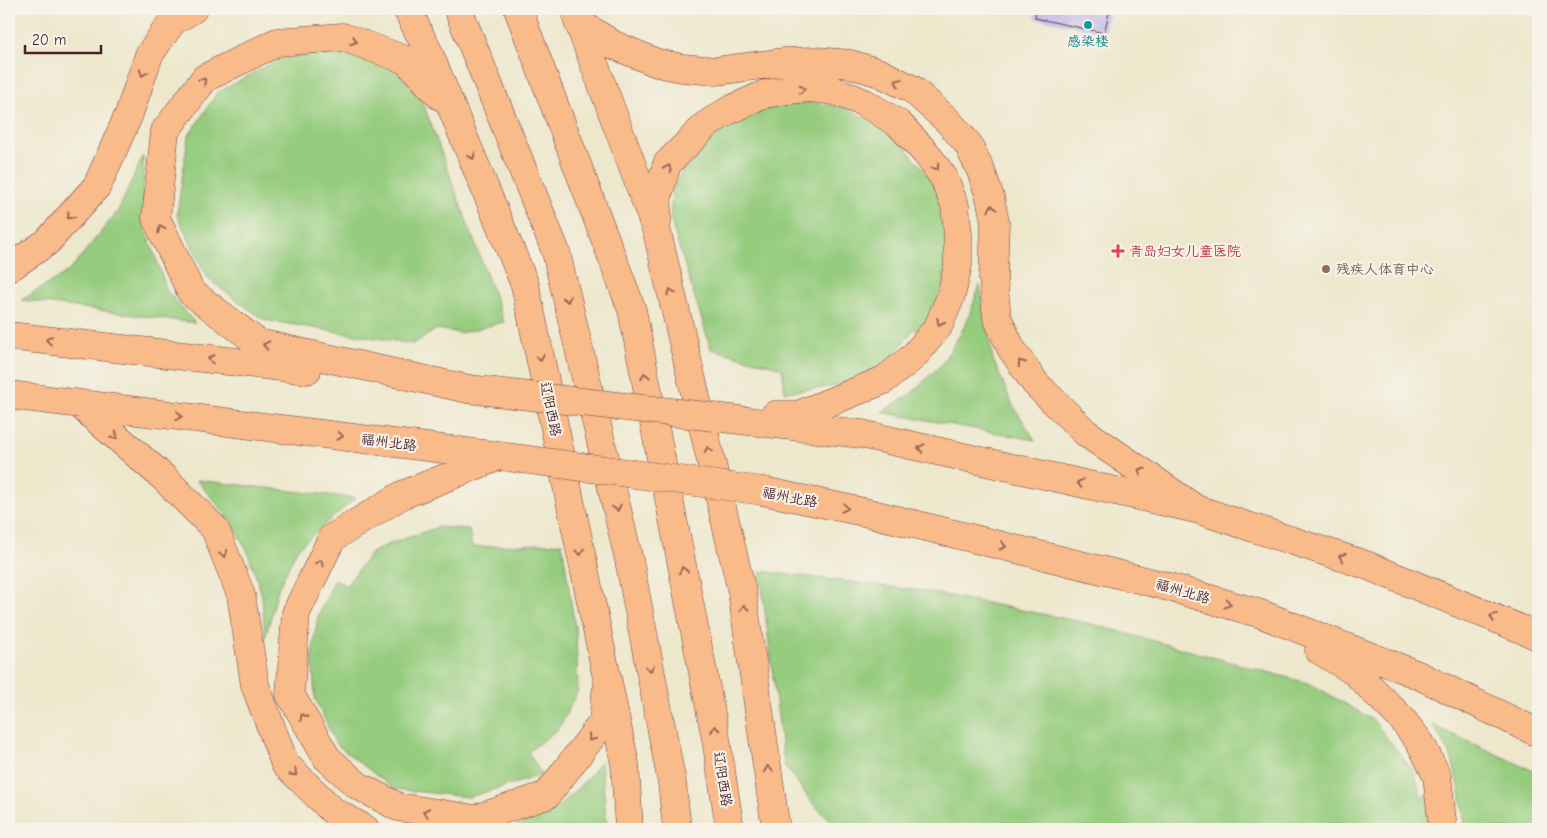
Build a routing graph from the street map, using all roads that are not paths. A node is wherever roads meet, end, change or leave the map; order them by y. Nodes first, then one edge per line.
1 (193, 9) edge
2 (407, 9) edge
3 (458, 9) edge
4 (518, 9) edge
5 (576, 15) edge
6 (453, 111) junction
7 (657, 232) junction
8 (9, 268) edge
9 (9, 336) edge
10 (468, 389) junction
11 (9, 395) edge
12 (79, 404) junction
13 (714, 417) junction
14 (500, 456) junction
15 (1196, 509) junction
16 (1260, 614) junction
17 (1538, 636) edge
18 (608, 676) junction
19 (1538, 733) edge
20 (780, 825) edge
21 (365, 829) edge
22 (629, 829) edge
23 (677, 829) edge
24 (730, 829) edge
25 (1443, 829) edge

1 -> 8 main road
2 - 6 main road, 辽阳西路
3 -> 23 main road
24 -> 4 main road, 辽阳西路
5 - 7 main road
15 -> 5 main road
10 -> 6 main road
6 -> 18 main road, 辽阳西路
7 -> 13 main road
20 -> 7 main road
10 -> 9 main road
10 - 13 main road, bridge
11 - 12 main road, 福州北路
12 -> 14 main road, 福州北路
12 -> 21 main road
15 -> 13 main road
14 -> 16 main road, 福州北路, bridge
18 -> 14 main road
17 -> 15 main road
16 - 19 main road, 福州北路
16 - 25 main road
18 - 22 main road, 辽阳西路

